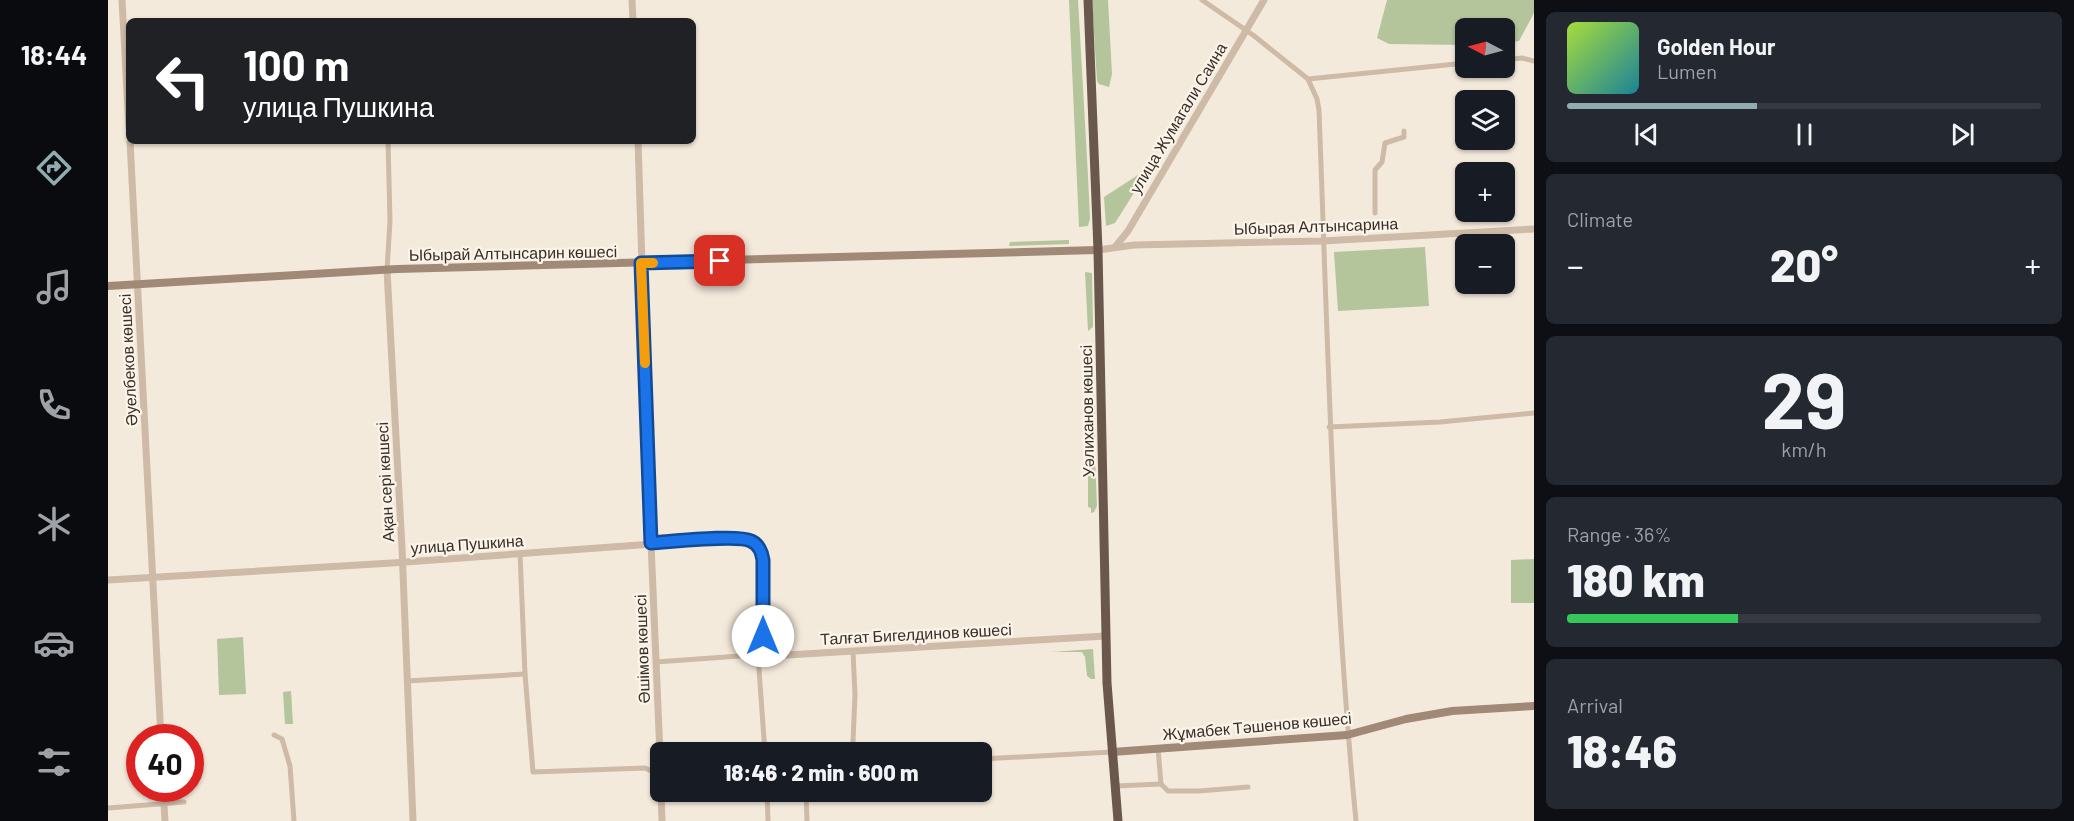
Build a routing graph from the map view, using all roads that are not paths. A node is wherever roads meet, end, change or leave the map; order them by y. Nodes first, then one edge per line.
1 (122, 0) edge
2 (632, 0) edge
3 (1088, 0) edge
4 (1202, 0) edge
5 (1264, 0) edge
6 (633, 18) edge
7 (1245, 31) junction
8 (1515, 59) edge
9 (1534, 61) edge
10 (1455, 64) edge
11 (126, 73) edge
12 (1308, 79) junction
13 (1404, 131) dead end
14 (130, 144) edge
15 (388, 144) edge
16 (638, 144) edge
17 (1375, 213) dead end
18 (1534, 229) edge
19 (1323, 241) junction
20 (1114, 248) junction
21 (1098, 250) junction
22 (641, 263) junction
23 (387, 270) junction
24 (138, 285) junction
25 (108, 286) edge
26 (1534, 413) edge
27 (1329, 428) junction
28 (651, 543) junction
29 (520, 553) junction
30 (402, 562) junction
31 (153, 577) junction
32 (108, 580) edge
33 (1106, 636) junction
34 (853, 651) junction
35 (767, 654) junction
36 (759, 655) junction
37 (656, 662) junction
38 (525, 674) junction
39 (407, 681) junction
40 (1534, 706) edge
41 (160, 724) edge
42 (273, 735) dead end
43 (1347, 735) junction
44 (659, 742) edge
45 (764, 742) edge
46 (853, 742) edge
47 (1158, 748) junction
48 (1112, 752) junction
49 (992, 758) edge
50 (650, 771) edge
51 (1161, 784) junction
52 (1116, 786) junction
53 (1248, 787) dead end
54 (184, 802) dead end
55 (661, 802) edge
56 (767, 802) edge
57 (806, 802) edge
58 (165, 804) junction
59 (108, 808) edge
60 (165, 821) edge
61 (294, 821) edge
62 (412, 821) edge
63 (662, 821) edge
64 (768, 821) edge
65 (807, 821) edge
66 (1116, 821) edge
67 (1356, 821) edge

1 - 11 street
2 - 6 street
3 - 21 highway, Уәлиханов көшесі
4 - 7 street
5 - 7 street, улица Жумагали Саина
7 - 12 street
7 - 20 street, улица Жумагали Саина
8 - 9 street
10 - 12 street
12 - 19 street
13 - 17 street
14 - 24 street, Әуелбеков көшесі
15 - 23 street, Ақан сері көшесі
16 - 22 street, Әшімов көшесі
18 - 19 street, Ыбырая Алтынсарина
19 - 20 street, Ыбырая Алтынсарина
19 - 27 street
20 - 21 street, Ыбырая Алтынсарина
21 - 22 main road, Ыбырай Алтынсарин көшесі
21 - 33 highway, Уәлиханов көшесі
22 - 23 main road, Ыбырай Алтынсарин көшесі
22 - 28 street, Әшімов көшесі
23 - 24 main road, Ыбырай Алтынсарин көшесі
23 - 30 street, Ақан сері көшесі
24 - 25 main road, Ыбырай Алтынсарин көшесі
24 - 31 street, Әуелбеков көшесі
26 - 27 street
27 - 43 street
28 - 29 street, улица Пушкина
28 - 35 street, улица Пушкина
28 - 37 street, Әшімов көшесі
29 - 30 street, улица Пушкина
29 - 38 street
30 - 31 street, улица Пушкина
30 - 39 street, Ақан сері көшесі
31 - 32 street, улица Пушкина
31 - 41 street, Әуелбеков көшесі
33 - 34 street, Талғат Бигелдинов көшесі
33 - 48 highway, Уәлиханов көшесі
34 - 35 street, Талғат Бигелдинов көшесі
34 - 46 street
35 - 36 street, Талғат Бигелдинов көшесі
36 - 37 street, Талғат Бигелдинов көшесі
36 - 45 street
37 - 44 street, Әшімов көшесі
38 - 39 street
38 - 50 street
39 - 62 street, Ақан сері көшесі
40 - 43 main road, Жұмабек Тәшенов көшесі
42 - 61 street
43 - 47 main road, Жұмабек Тәшенов көшесі
43 - 67 street
47 - 48 main road, Жұмабек Тәшенов көшесі
47 - 51 street
48 - 49 street
48 - 52 highway, Уәлиханов көшесі
48 - 66 highway
51 - 52 street
51 - 53 street
52 - 66 highway, Уәлиханов көшесі
54 - 58 street
55 - 63 street
56 - 64 street
57 - 65 street
58 - 59 street
58 - 60 street

